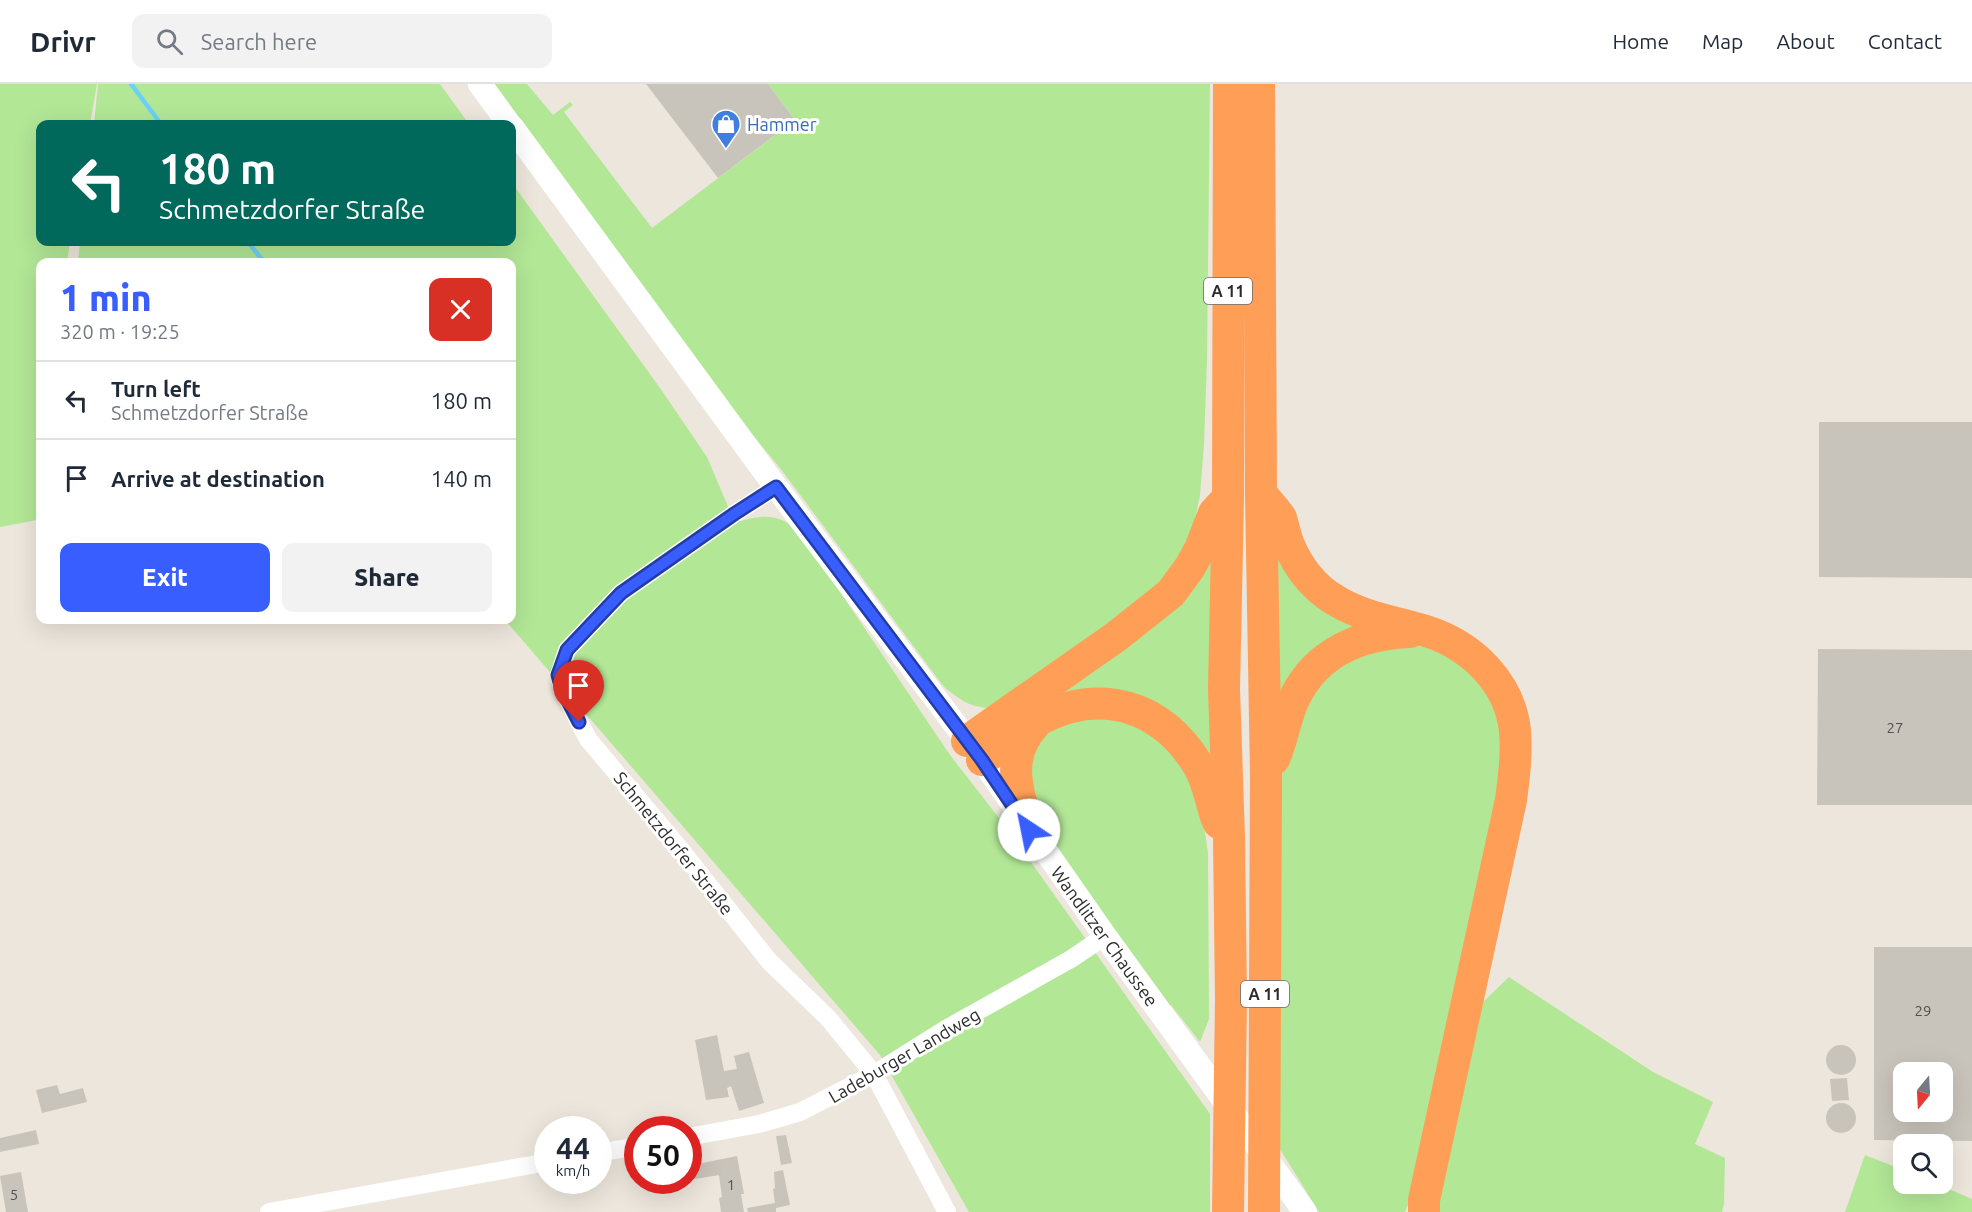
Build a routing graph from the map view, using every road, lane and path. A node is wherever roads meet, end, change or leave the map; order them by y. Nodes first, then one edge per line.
1 (480, 84) edge
2 (1229, 84) edge
3 (1258, 84) edge
4 (507, 120) edge
5 (516, 133) edge
6 (776, 487) junction
7 (1261, 493) junction
8 (1228, 499) junction
9 (1426, 631) junction
10 (1040, 719) junction
11 (975, 751) junction
12 (1266, 776) junction
13 (1029, 830) junction
14 (1229, 837) junction
15 (1105, 936) junction
16 (874, 1074) junction
17 (702, 1134) edge
18 (534, 1165) edge
19 (1422, 1208) edge
20 (269, 1212) edge
21 (947, 1212) edge
22 (1228, 1212) edge
23 (1264, 1212) edge
24 (1305, 1212) edge

1 - 4 main road, Wandlitzer Chaussee
2 - 8 highway, A 11
3 - 7 highway, A 11
5 - 6 main road, Wandlitzer Chaussee
6 - 11 main road, Wandlitzer Chaussee
6 - 16 street, Schmetzdorfer Straße
7 - 9 highway
7 - 12 highway, A 11
8 - 11 highway
8 - 14 highway, A 11
9 - 12 highway
9 - 19 highway
10 - 11 highway
10 - 13 highway
10 - 14 highway
11 - 13 main road, Wandlitzer Chaussee
12 - 23 highway, A 11
13 - 15 main road, Wandlitzer Chaussee
14 - 22 highway, A 11
15 - 16 street, Ladeburger Landweg
15 - 24 main road, Wandlitzer Chaussee
16 - 17 street, Ladeburger Landweg
16 - 21 street, Schmetzdorfer Straße
18 - 20 street

